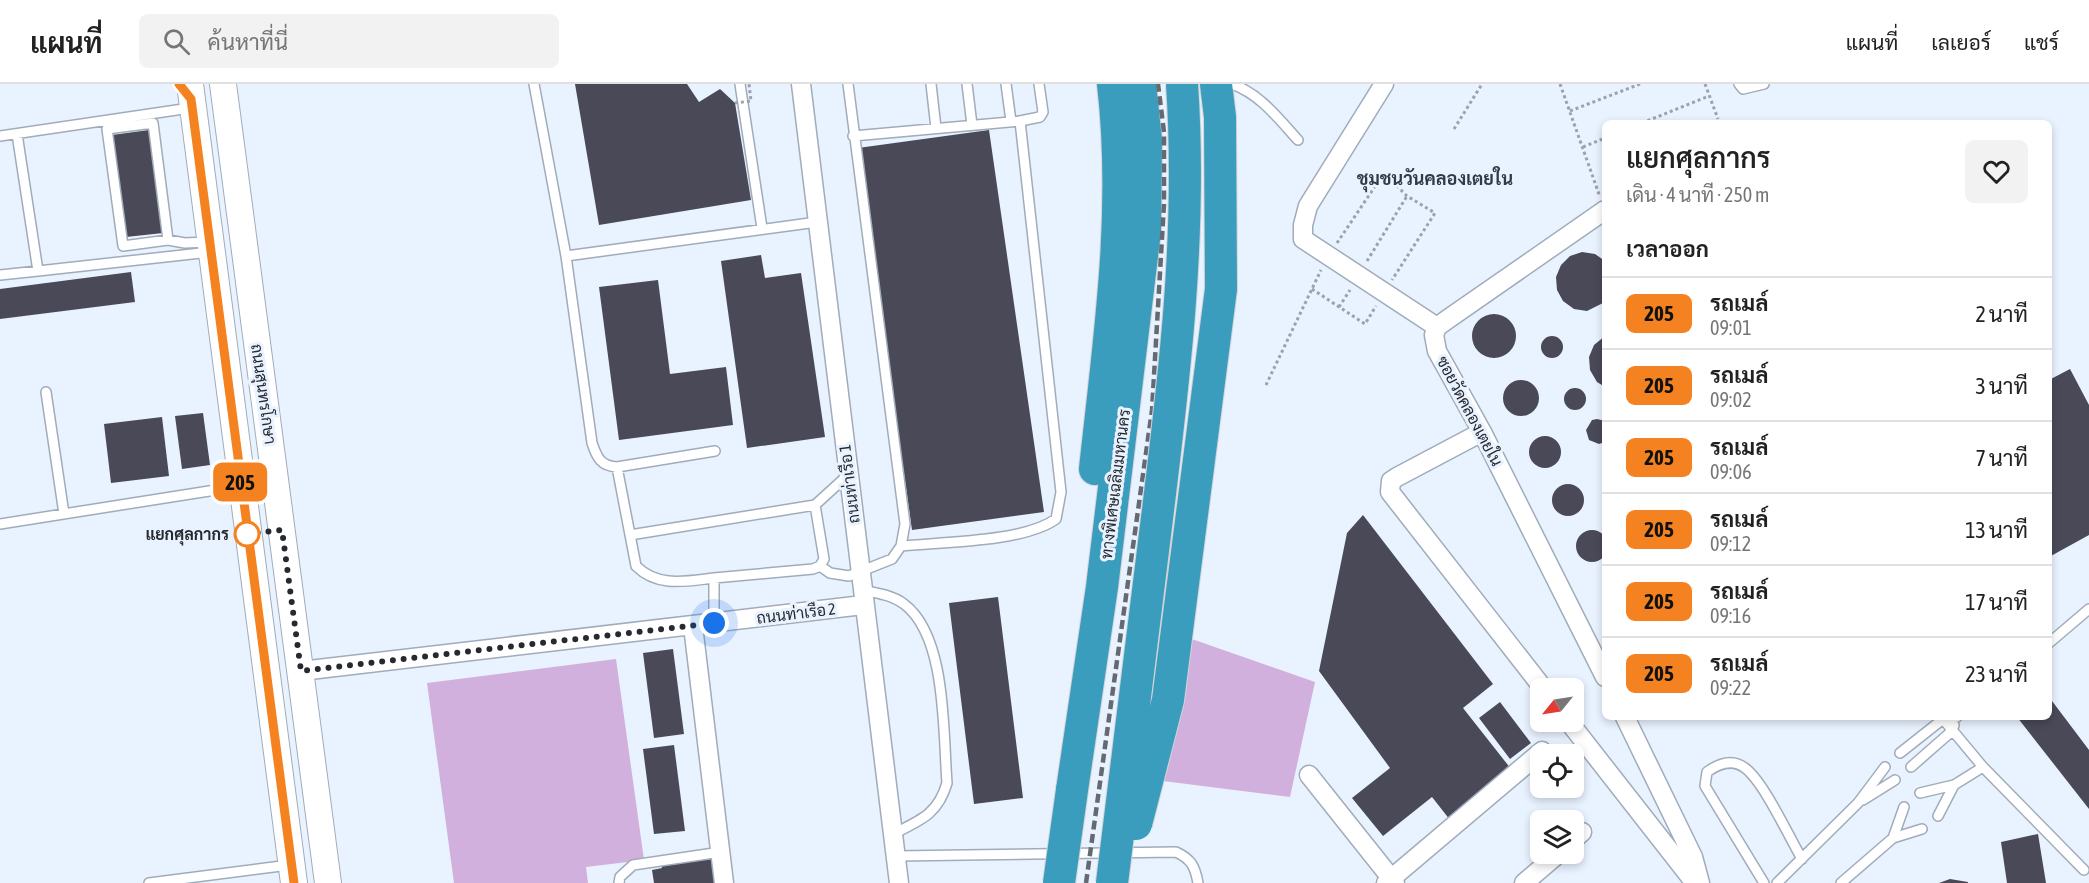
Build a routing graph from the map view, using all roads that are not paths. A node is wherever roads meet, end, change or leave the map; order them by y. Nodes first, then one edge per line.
1 (234, 84) edge
2 (534, 84) edge
3 (740, 84) edge
4 (801, 84) edge
5 (848, 84) edge
6 (932, 84) edge
7 (967, 84) edge
8 (1006, 84) edge
9 (1039, 84) edge
10 (1113, 84) edge
11 (1140, 84) edge
12 (1182, 84) edge
13 (1216, 84) edge
14 (1232, 84) edge
15 (1384, 84) edge
16 (1740, 84) edge
17 (1764, 84) edge
18 (188, 94) edge
19 (224, 96) edge
20 (1015, 121) junction
21 (972, 125) junction
22 (936, 128) junction
23 (17, 134) junction
24 (0, 136) edge
25 (853, 136) junction
26 (1298, 140) dead end
27 (1602, 212) edge
28 (817, 222) junction
29 (762, 228) junction
30 (168, 240) junction
31 (209, 247) junction
32 (566, 256) junction
33 (38, 271) junction
34 (0, 275) edge
35 (1437, 327) junction
36 (46, 392) dead end
37 (1482, 432) junction
38 (716, 452) dead end
39 (617, 467) junction
40 (848, 475) junction
41 (241, 486) junction
42 (816, 505) junction
43 (64, 514) junction
44 (0, 524) edge
45 (630, 535) junction
46 (901, 546) junction
47 (820, 566) junction
48 (714, 578) junction
49 (861, 589) junction
50 (2089, 609) edge
51 (714, 623) junction
52 (693, 626) junction
53 (2052, 640) edge
54 (301, 671) junction
55 (1602, 671) edge
56 (1535, 678) edge
57 (1086, 699) junction
58 (1626, 720) edge
59 (1942, 720) edge
60 (1944, 720) edge
61 (1956, 720) edge
62 (1952, 731) junction
63 (1577, 732) edge
64 (1900, 753) dead end
65 (1530, 761) edge
66 (1885, 767) dead end
67 (1911, 767) dead end
68 (1983, 767) junction
69 (1309, 776) dead end
70 (1895, 780) dead end
71 (1954, 785) junction
72 (1920, 793) dead end
73 (1858, 803) junction
74 (1904, 807) dead end
75 (1938, 816) dead end
76 (1923, 829) dead end
77 (893, 834) junction
78 (1893, 838) junction
79 (721, 852) junction
80 (896, 856) junction
81 (1802, 859) junction
82 (1546, 864) edge
83 (2084, 870) dead end
84 (293, 874) edge
85 (1391, 881) edge
86 (149, 883) edge
87 (328, 883) edge
88 (619, 883) edge
89 (724, 883) edge
90 (899, 883) edge
91 (1059, 883) edge
92 (1112, 883) edge
93 (1120, 883) edge
94 (1198, 883) edge
95 (1524, 883) edge
96 (1695, 883) edge
97 (1700, 883) edge
98 (1764, 883) edge
99 (1777, 883) edge
100 (1841, 883) edge

1 - 19 main road
2 - 32 lane
3 - 29 lane
4 - 28 street, ถนนท่าเรือ 1
5 - 25 lane
6 - 22 lane
7 - 21 lane
8 - 20 lane
9 - 20 lane
10 - 57 highway
11 - 57 highway, ทางพิเศษเฉลิมมหานคร
12 - 92 highway, bridge
13 - 93 highway, bridge
14 - 26 lane
15 - 35 street
16 - 17 lane
18 - 23 lane
18 - 31 main road
19 - 54 main road, ถนนสุนทรโกษา
20 - 21 lane
20 - 46 lane
21 - 22 lane
22 - 25 lane
23 - 24 lane
23 - 33 lane
25 - 46 lane
27 - 35 street
28 - 29 lane
28 - 40 street, ถนนท่าเรือ 1
29 - 32 lane
30 - 30 lane
30 - 31 lane
31 - 33 lane
31 - 41 main road
32 - 39 lane
33 - 34 lane
35 - 37 street, ซอยวัดคลองเตยใน
36 - 43 lane
37 - 55 street, ซอยวัดคลองเตยใน
37 - 56 street
38 - 39 lane
39 - 45 lane
40 - 42 lane
40 - 49 street, ถนนท่าเรือ 1
41 - 43 lane
41 - 84 main road
42 - 45 lane
42 - 47 lane
43 - 44 lane
45 - 48 lane
46 - 49 lane
47 - 48 lane
47 - 49 lane
48 - 51 lane
49 - 51 street, ถนนท่าเรือ 2
49 - 77 street, ถนนท่าเรือ 1
49 - 77 lane
50 - 53 lane
51 - 52 street, ถนนท่าเรือ 2
52 - 54 street, ถนนท่าเรือ 2
52 - 79 street
54 - 87 main road, ถนนสุนทรโกษา
57 - 91 highway, ทางพิเศษเฉลิมมหานคร, bridge
58 - 97 street
59 - 64 lane
60 - 62 lane
61 - 62 lane
62 - 67 lane
62 - 68 lane
63 - 96 street
65 - 85 street
66 - 73 lane
68 - 71 lane
68 - 83 lane
69 - 85 street
70 - 73 lane
71 - 72 lane
71 - 75 lane
73 - 81 lane
74 - 78 lane
76 - 78 lane
77 - 80 street, ถนนท่าเรือ 1
78 - 100 lane
79 - 88 lane
79 - 89 street
80 - 90 street, ถนนท่าเรือ 1
80 - 94 lane
81 - 98 lane
81 - 99 lane
82 - 95 street
84 - 86 lane

